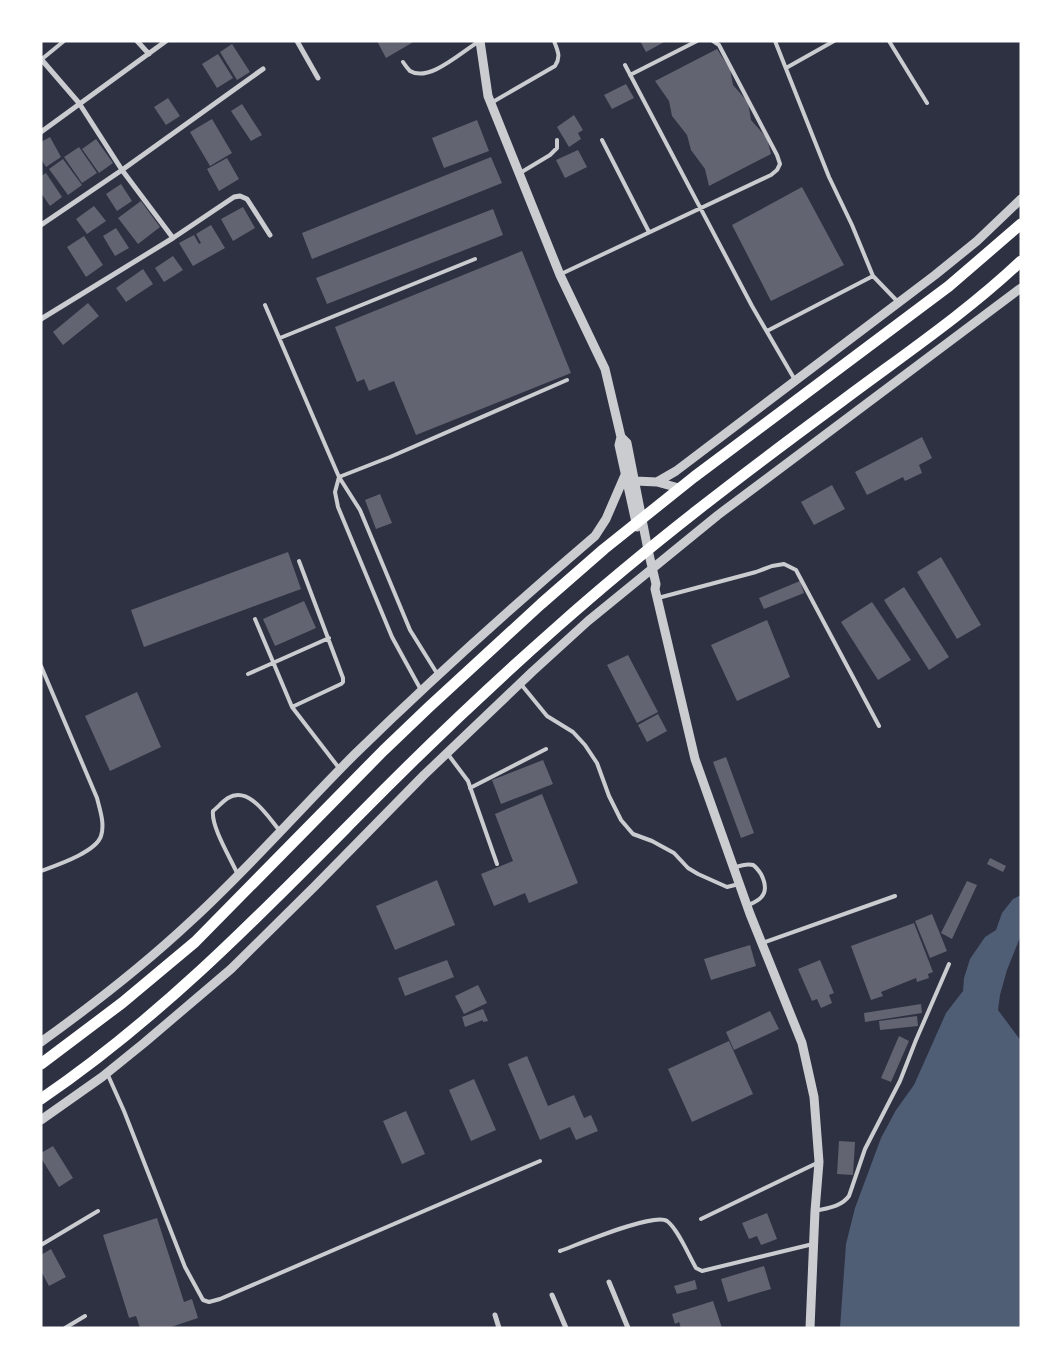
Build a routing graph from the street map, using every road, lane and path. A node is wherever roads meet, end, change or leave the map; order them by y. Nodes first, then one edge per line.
1 (64, 41) edge
2 (137, 41) edge
3 (166, 41) edge
4 (297, 41) edge
5 (480, 41) edge
6 (554, 41) edge
7 (697, 41) edge
8 (713, 41) edge
9 (775, 41) edge
10 (834, 41) edge
11 (889, 41) edge
12 (149, 54) junction
13 (41, 59) edge
14 (402, 62) dead end
15 (625, 65) dead end
16 (786, 68) junction
17 (263, 69) dead end
18 (630, 75) junction
19 (318, 78) dead end
20 (79, 103) junction
21 (491, 103) junction
22 (927, 103) dead end
23 (41, 132) edge
24 (557, 140) dead end
25 (602, 140) dead end
26 (122, 170) junction
27 (520, 174) junction
28 (1021, 199) edge
29 (701, 207) junction
30 (1021, 224) edge
31 (41, 225) edge
32 (649, 232) junction
33 (270, 235) dead end
34 (173, 238) junction
35 (475, 259) dead end
36 (1021, 261) edge
37 (560, 275) junction
38 (873, 276) junction
39 (1019, 293) edge
40 (898, 302) junction
41 (266, 305) dead end
42 (41, 319) edge
43 (767, 331) junction
44 (280, 338) junction
45 (566, 380) dead end
46 (795, 380) junction
47 (621, 437) junction
48 (626, 475) junction
49 (339, 477) junction
50 (635, 481) junction
51 (658, 482) junction
52 (680, 488) junction
53 (639, 520) junction
54 (645, 552) junction
55 (299, 561) dead end
56 (650, 570) junction
57 (656, 594) junction
58 (255, 619) dead end
59 (329, 638) junction
60 (273, 663) junction
61 (41, 666) edge
62 (248, 674) dead end
63 (438, 675) junction
64 (520, 683) junction
65 (421, 690) junction
66 (292, 707) junction
67 (879, 726) dead end
68 (546, 749) dead end
69 (447, 753) junction
70 (340, 770) junction
71 (470, 788) junction
72 (281, 831) junction
73 (497, 864) dead end
74 (733, 868) junction
75 (41, 872) edge
76 (238, 875) junction
77 (739, 884) junction
78 (895, 896) dead end
79 (747, 906) junction
80 (762, 943) junction
81 (949, 964) dead end
82 (41, 1042) edge
83 (41, 1064) edge
84 (107, 1073) junction
85 (41, 1099) edge
86 (41, 1120) edge
87 (540, 1161) dead end
88 (820, 1162) junction
89 (98, 1211) dead end
90 (815, 1211) junction
91 (701, 1219) dead end
92 (813, 1244) junction
93 (41, 1245) edge
94 (560, 1251) dead end
95 (609, 1282) dead end
96 (552, 1295) dead end
97 (495, 1315) dead end
98 (85, 1316) dead end
99 (65, 1328) edge
100 (499, 1328) edge
101 (566, 1328) edge
102 (628, 1328) edge
103 (810, 1328) edge

1 - 13 lane
2 - 12 street
3 - 12 street
4 - 19 street
5 - 14 lane
5 - 21 street
6 - 21 lane
7 - 18 lane
8 - 29 lane
9 - 16 lane
10 - 16 lane
11 - 22 lane
12 - 20 street
13 - 20 street
15 - 18 lane
16 - 38 lane
17 - 26 street
18 - 29 lane
20 - 23 street
20 - 26 street
21 - 27 street
24 - 27 lane
25 - 32 lane
26 - 31 street
26 - 34 street
27 - 37 street
28 - 40 street
29 - 32 lane
29 - 43 lane
30 - 52 highway
32 - 37 lane
33 - 34 street
34 - 42 street
35 - 44 lane
36 - 54 highway
37 - 47 street
38 - 40 lane
38 - 43 lane
39 - 56 street
40 - 46 street
41 - 44 lane
43 - 46 lane
44 - 49 lane
45 - 49 lane
46 - 51 street
47 - 48 street
47 - 50 street
48 - 53 street
48 - 63 street
49 - 63 lane
49 - 65 lane
50 - 51 street
50 - 53 street
51 - 52 street
52 - 53 highway
53 - 54 street
53 - 83 highway
54 - 56 street
54 - 85 highway
55 - 59 lane
56 - 57 street
56 - 64 street
57 - 67 lane
57 - 74 street
58 - 60 lane
59 - 60 lane
59 - 66 lane
60 - 62 lane
60 - 66 lane
61 - 75 lane
63 - 65 street
64 - 69 street
64 - 77 lane
65 - 70 street
66 - 70 lane
68 - 71 lane
69 - 71 lane
69 - 84 street
70 - 72 street
71 - 73 lane
72 - 76 street
72 - 76 lane
74 - 77 street
74 - 79 lane
76 - 82 street
77 - 79 street
78 - 80 lane
79 - 80 street
80 - 88 street
81 - 90 lane
84 - 86 street
84 - 87 lane
88 - 90 street
88 - 91 lane
89 - 93 lane
90 - 92 street
92 - 94 lane
92 - 103 street
95 - 102 street
96 - 101 street
97 - 100 street
98 - 99 lane

